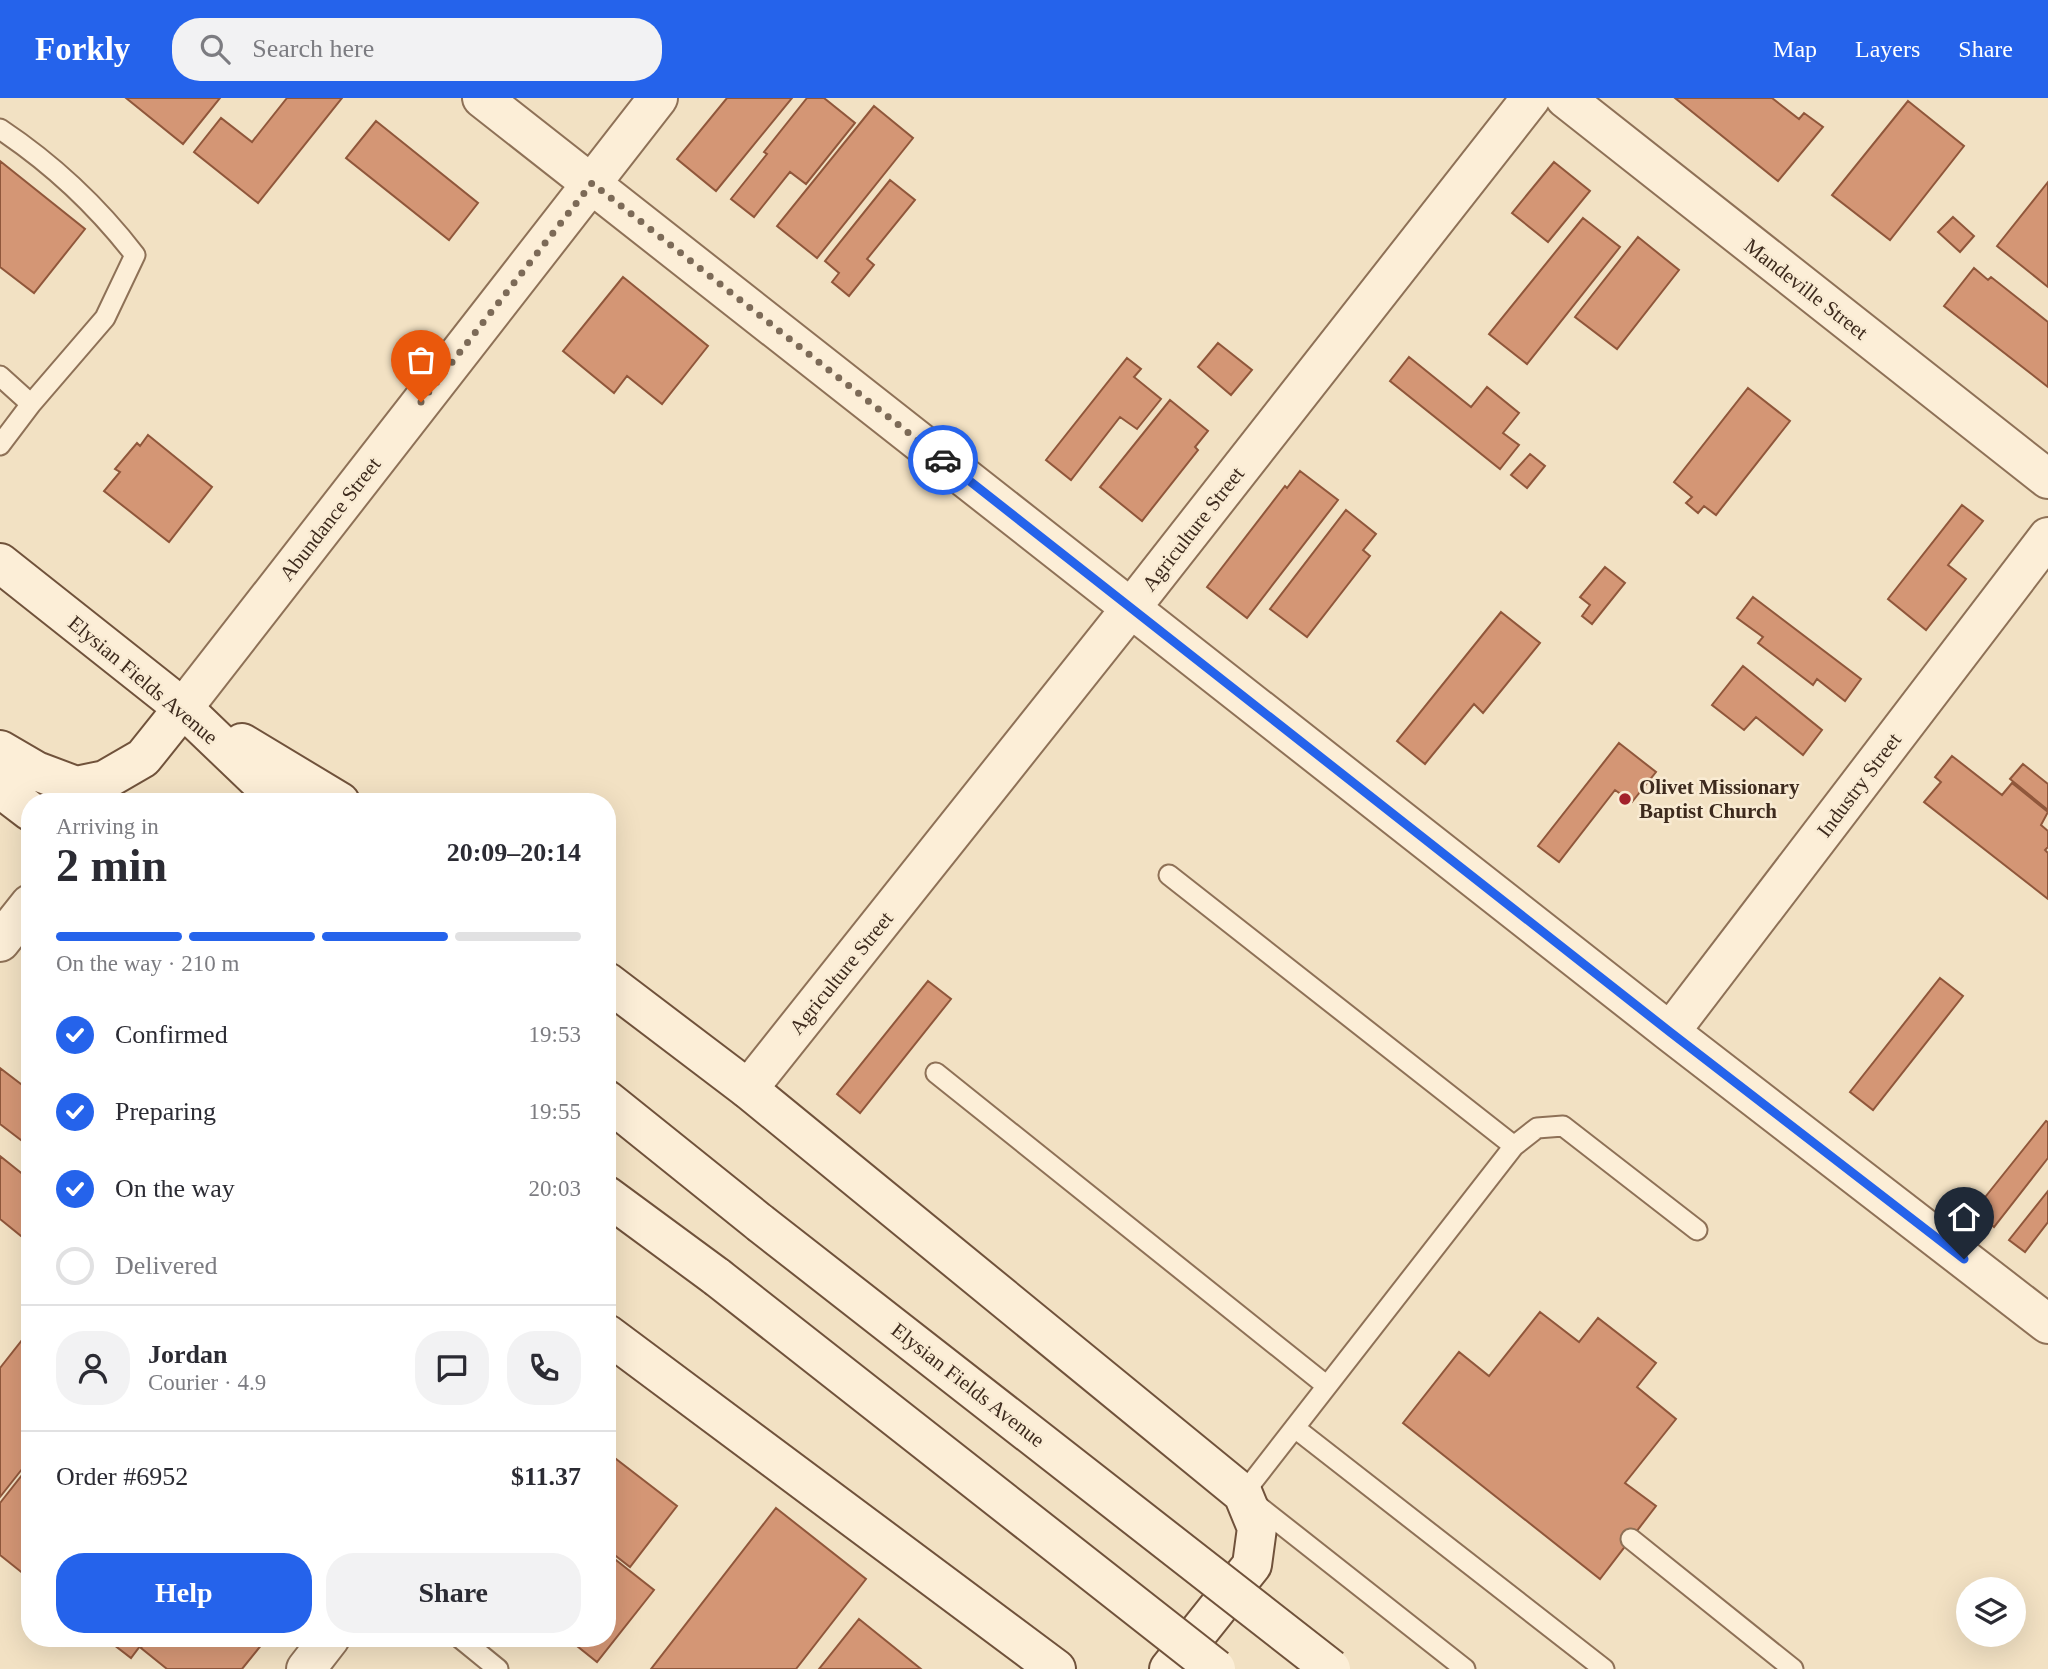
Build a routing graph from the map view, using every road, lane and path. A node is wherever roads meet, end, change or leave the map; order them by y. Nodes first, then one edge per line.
1 (482, 98) edge
2 (659, 98) edge
3 (1531, 98) edge
4 (1565, 98) edge
5 (0, 130) edge
6 (592, 183) junction
7 (0, 376) edge
8 (31, 404) junction
9 (0, 445) edge
10 (2048, 479) edge
11 (2048, 537) edge
12 (0, 563) edge
13 (1131, 608) junction
14 (183, 708) junction
15 (0, 750) edge
16 (0, 788) edge
17 (272, 793) edge
18 (325, 793) edge
19 (21, 804) edge
20 (1169, 875) dead end
21 (21, 915) edge
22 (0, 942) edge
23 (616, 989) edge
24 (1670, 1032) junction
25 (936, 1073) dead end
26 (748, 1089) junction
27 (616, 1107) edge
28 (1514, 1146) junction
29 (616, 1203) edge
30 (1697, 1230) dead end
31 (2048, 1324) edge
32 (616, 1341) edge
33 (1327, 1386) junction
34 (1295, 1428) junction
35 (1242, 1494) junction
36 (1631, 1539) dead end
37 (323, 1647) edge
38 (471, 1647) edge
39 (306, 1669) edge
40 (498, 1669) edge
41 (1056, 1669) edge
42 (1169, 1669) edge
43 (1216, 1669) edge
44 (1331, 1669) edge
45 (1465, 1669) edge
46 (1604, 1669) edge
47 (1793, 1669) edge

1 - 6 street
2 - 6 street, Abundance Street
3 - 13 street, Agriculture Street
4 - 10 street, Mandeville Street
5 - 8 lane
6 - 13 street
6 - 14 street, Abundance Street
7 - 8 lane
8 - 9 lane
11 - 24 street, Industry Street
12 - 14 street, Elysian Fields Avenue
13 - 24 street
13 - 26 street, Agriculture Street
14 - 15 street, Abundance Street
14 - 17 street, Elysian Fields Avenue
14 - 18 street
16 - 19 street
20 - 28 lane
21 - 22 street
23 - 26 street
24 - 31 street
25 - 33 lane
26 - 35 street
27 - 44 street, Elysian Fields Avenue, bridge
28 - 30 lane
28 - 33 lane
29 - 43 street, bridge
32 - 41 street
33 - 34 lane
34 - 35 lane
34 - 46 lane
35 - 42 street
35 - 45 lane
36 - 47 lane
37 - 39 street
38 - 40 lane

